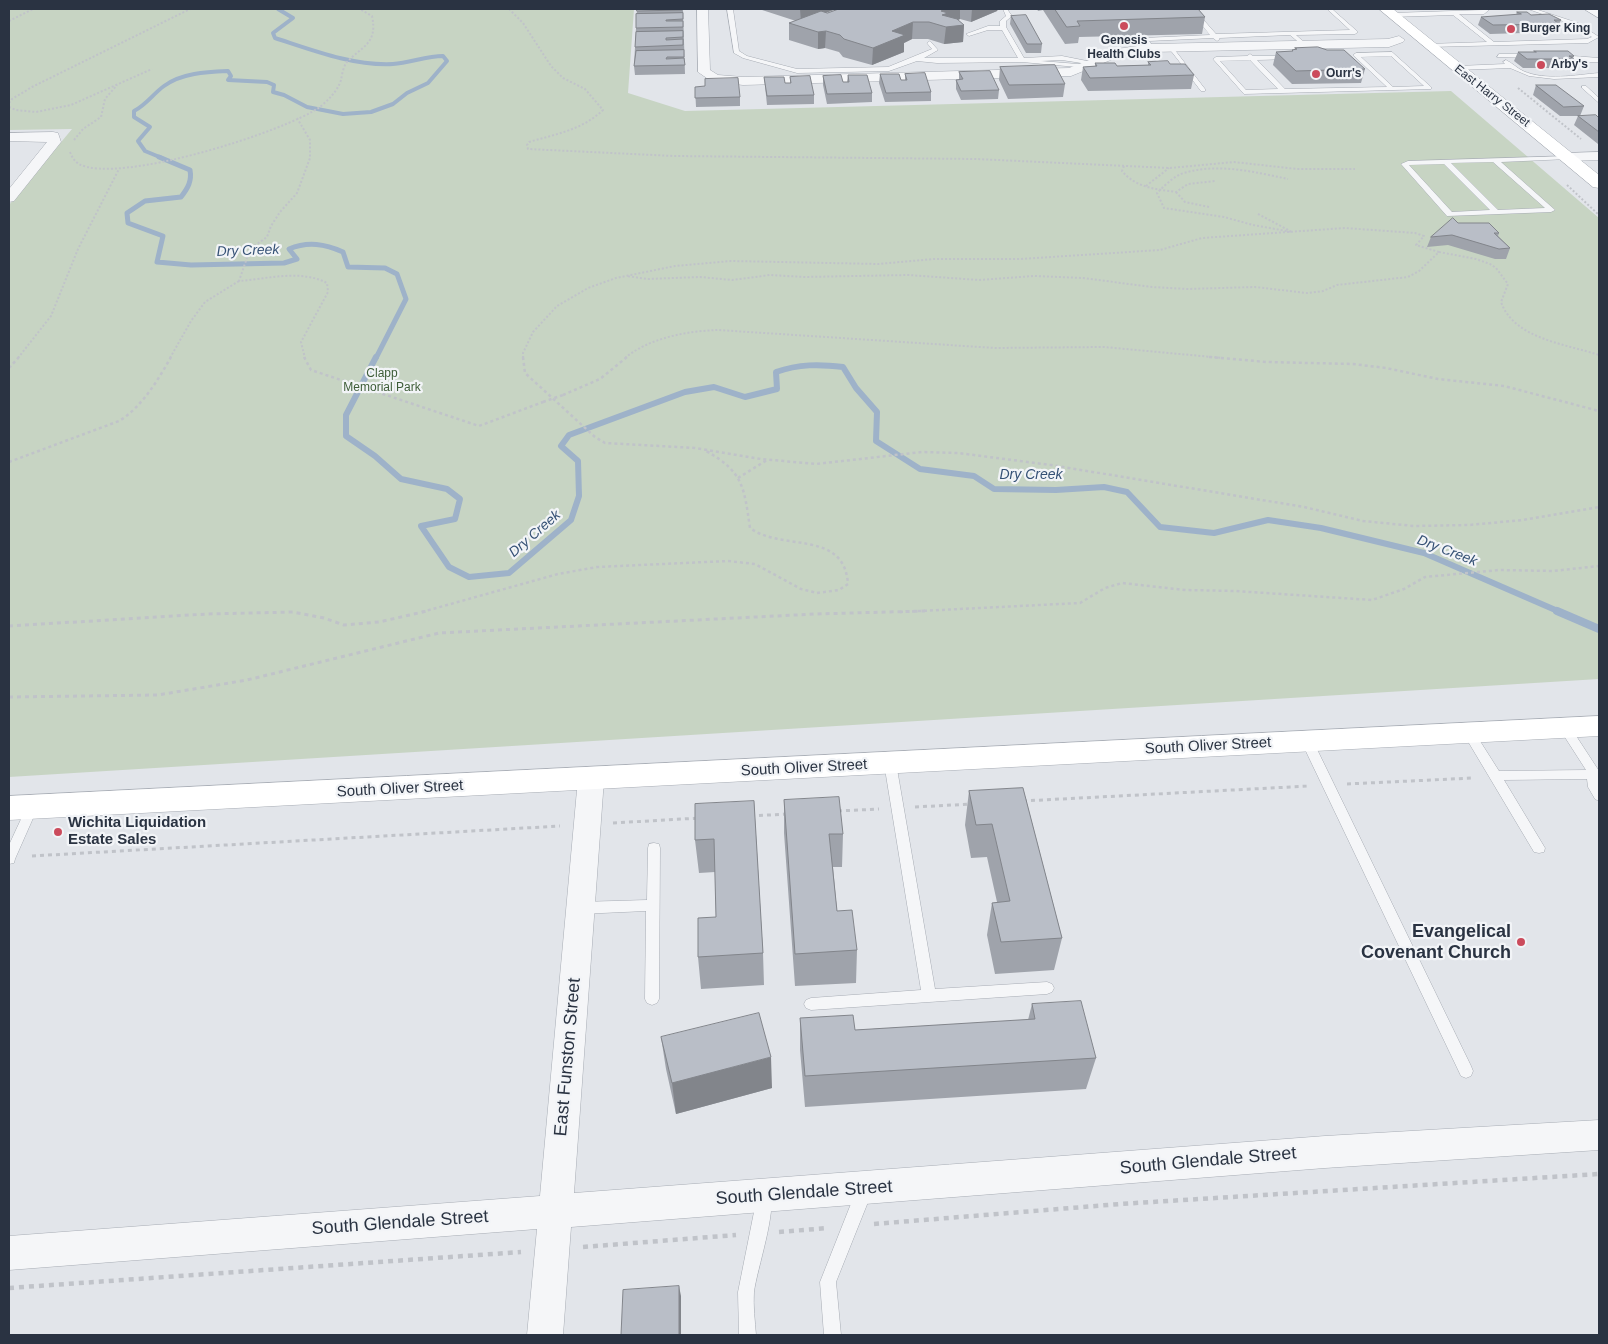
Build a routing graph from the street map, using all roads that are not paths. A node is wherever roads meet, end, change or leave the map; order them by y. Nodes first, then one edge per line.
1 (702, 9) edge
2 (730, 9) edge
3 (1005, 9) edge
4 (1191, 9) edge
5 (1330, 9) edge
6 (1487, 9) edge
7 (1530, 9) edge
8 (1589, 9) edge
9 (1389, 12) edge
10 (1454, 13) junction
11 (1599, 15) edge
12 (1004, 28) junction
13 (1291, 33) junction
14 (969, 34) dead end
15 (1214, 35) junction
16 (1399, 40) junction
17 (1425, 42) junction
18 (930, 43) edge
19 (1308, 43) junction
20 (1483, 44) junction
21 (1492, 44) junction
22 (1224, 46) junction
23 (1242, 46) junction
24 (1171, 47) junction
25 (1150, 48) junction
26 (1345, 50) junction
27 (1356, 55) junction
28 (1541, 55) edge
29 (1549, 55) edge
30 (1499, 56) junction
31 (1299, 57) edge
32 (1252, 58) junction
33 (917, 59) junction
34 (1022, 60) junction
35 (1599, 60) edge
36 (1094, 65) junction
37 (1511, 66) junction
38 (1186, 67) junction
39 (1168, 68) edge
40 (1458, 68) junction
41 (1599, 75) edge
42 (1584, 86) dead end
43 (1392, 88) junction
44 (1203, 90) dead end
45 (1283, 91) junction
46 (1599, 101) edge
47 (9, 137) edge
48 (1599, 156) edge
49 (1568, 157) junction
50 (1495, 160) junction
51 (1446, 162) junction
52 (1599, 183) edge
53 (9, 198) edge
54 (1498, 213) junction
55 (1599, 726) edge
56 (1564, 728) junction
57 (1470, 732) junction
58 (1307, 741) junction
59 (890, 763) junction
60 (1593, 774) junction
61 (1496, 776) junction
62 (590, 779) junction
63 (1599, 796) edge
64 (21, 808) edge
65 (654, 848) dead end
66 (1539, 848) dead end
67 (9, 858) edge
68 (653, 905) junction
69 (580, 908) junction
70 (1047, 988) dead end
71 (929, 996) junction
72 (652, 1000) dead end
73 (811, 1004) dead end
74 (1466, 1071) dead end
75 (1599, 1135) edge
76 (865, 1188) junction
77 (764, 1196) junction
78 (555, 1213) junction
79 (9, 1253) edge
80 (545, 1335) edge
81 (747, 1335) edge
82 (832, 1335) edge

1 - 36 street
2 - 33 lane
3 - 12 lane
4 - 15 lane
5 - 13 lane
6 - 10 lane
7 - 21 lane
8 - 11 street
9 - 10 lane
9 - 17 main road, East Harry Street
10 - 21 lane
12 - 14 lane
12 - 34 lane
13 - 15 lane
13 - 19 lane
15 - 22 lane
15 - 25 lane
16 - 17 street
16 - 19 street
16 - 26 street
17 - 20 lane
17 - 40 main road, East Harry Street
18 - 33 lane
19 - 23 street
19 - 26 street
20 - 21 lane
20 - 30 lane
22 - 23 street
22 - 24 street
23 - 32 lane
24 - 25 street
24 - 38 lane
25 - 36 street
26 - 27 lane
26 - 27 lane
27 - 43 lane
27 - 43 lane
28 - 30 lane
29 - 35 lane
30 - 37 lane
31 - 32 lane
32 - 45 lane
32 - 45 lane
33 - 34 lane
34 - 36 lane
37 - 40 lane
37 - 41 lane
38 - 39 lane
38 - 44 lane
40 - 49 main road, East Harry Street
42 - 46 lane
43 - 45 lane
47 - 53 street
48 - 49 street
49 - 50 lane
49 - 52 main road, East Harry Street
50 - 51 lane
50 - 54 lane
51 - 54 lane
51 - 54 lane
55 - 56 main road, South Oliver Street
56 - 57 main road, South Oliver Street
56 - 60 lane
57 - 58 main road, South Oliver Street
57 - 61 lane
58 - 59 main road, South Oliver Street
58 - 74 lane
59 - 62 main road, South Oliver Street
59 - 71 lane
60 - 61 lane
60 - 63 lane
61 - 66 lane
62 - 64 main road, South Oliver Street
62 - 69 street, East Funston Street
64 - 67 lane
65 - 68 lane
68 - 69 lane
68 - 72 lane
69 - 78 street, East Funston Street
70 - 71 lane
71 - 73 lane
75 - 76 street, South Glendale Street
76 - 77 street, South Glendale Street
76 - 82 lane
77 - 78 street, South Glendale Street
77 - 81 lane
78 - 79 street, South Glendale Street
78 - 80 street, East Funston Street

